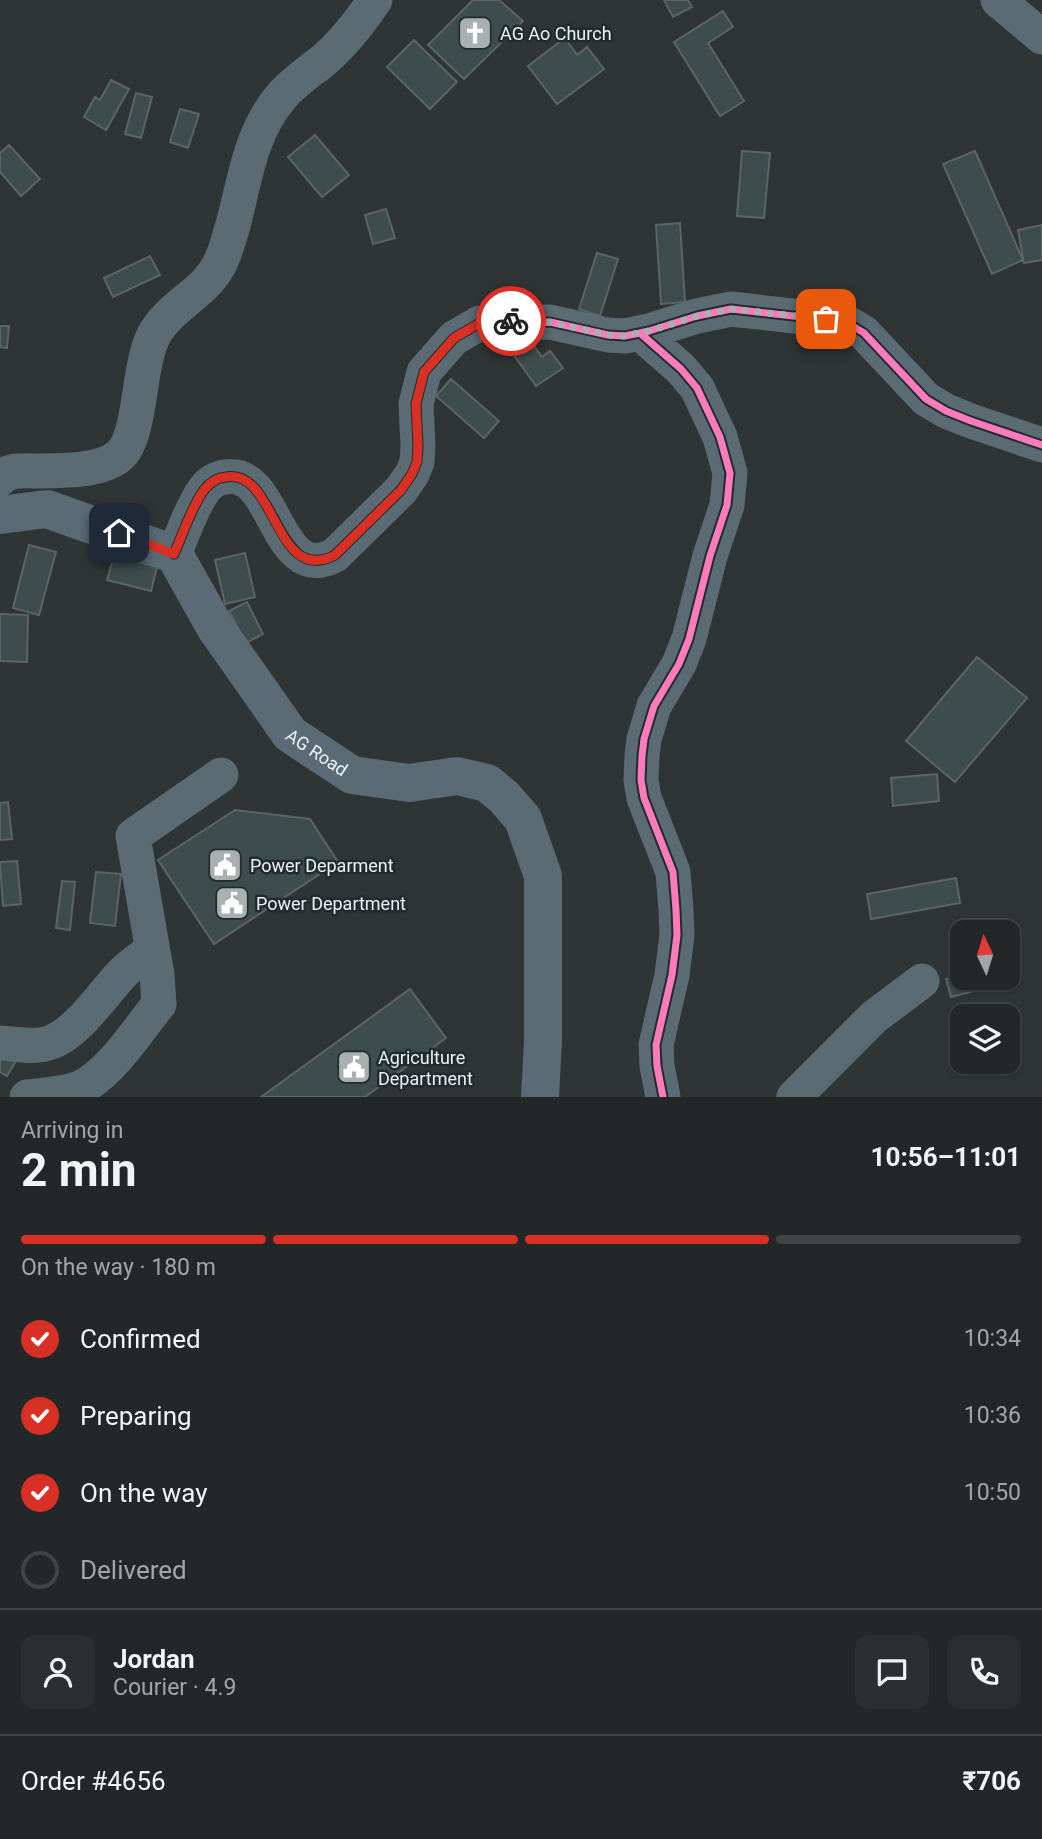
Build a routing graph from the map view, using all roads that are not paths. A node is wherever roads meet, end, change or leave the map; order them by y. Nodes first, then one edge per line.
1 (375, 0) edge
2 (998, 0) edge
3 (1042, 37) edge
4 (639, 333) junction
5 (1042, 445) edge
6 (0, 479) edge
7 (0, 514) edge
8 (174, 554) junction
9 (221, 775) dead end
10 (152, 950) junction
11 (922, 981) dead end
12 (0, 1043) edge
13 (27, 1097) edge
14 (540, 1097) edge
15 (663, 1097) edge
16 (794, 1097) edge

1 - 6 street
2 - 3 street
4 - 5 street
4 - 8 street
4 - 15 street
7 - 8 main road
8 - 14 main road, AG Road
9 - 10 street
10 - 12 street
10 - 13 street
11 - 16 street

